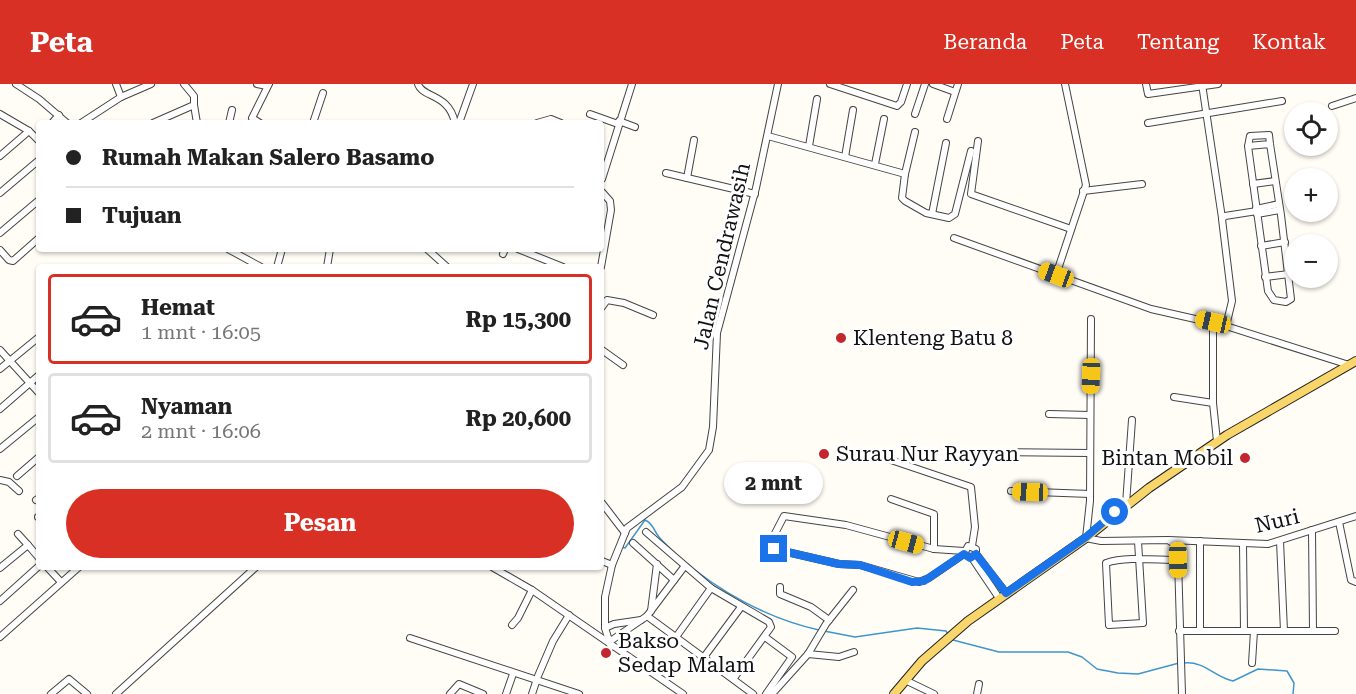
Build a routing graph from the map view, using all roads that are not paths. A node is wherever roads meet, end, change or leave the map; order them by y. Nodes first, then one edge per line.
1 (16, 84) edge
2 (31, 84) edge
3 (116, 84) edge
4 (151, 84) edge
5 (184, 84) edge
6 (257, 84) edge
7 (418, 84) edge
8 (473, 84) edge
9 (632, 84) edge
10 (778, 84) edge
11 (831, 84) edge
12 (907, 84) edge
13 (925, 84) edge
14 (933, 84) edge
15 (957, 84) edge
16 (1065, 84) edge
17 (1146, 84) edge
18 (1218, 84) edge
19 (268, 85) edge
20 (1202, 85) edge
21 (1177, 87) edge
22 (26, 90) junction
23 (955, 92) junction
24 (322, 93) dead end
25 (121, 98) junction
26 (1356, 98) edge
27 (817, 99) dead end
28 (1282, 101) dead end
29 (1338, 104) edge
30 (194, 105) junction
31 (232, 110) dead end
32 (853, 110) dead end
33 (1207, 112) junction
34 (0, 114) edge
35 (590, 114) dead end
36 (915, 114) dead end
37 (59, 115) junction
38 (884, 119) dead end
39 (947, 119) dead end
40 (55, 120) edge
41 (64, 120) edge
42 (86, 120) edge
43 (160, 120) edge
44 (196, 120) edge
45 (230, 120) edge
46 (255, 120) edge
47 (314, 120) edge
48 (455, 120) edge
49 (458, 120) edge
50 (619, 122) junction
51 (1148, 123) dead end
52 (635, 127) dead end
53 (29, 131) junction
54 (915, 132) dead end
55 (768, 136) junction
56 (36, 138) edge
57 (694, 140) dead end
58 (978, 141) dead end
59 (946, 142) dead end
60 (1270, 144) junction
61 (809, 146) junction
62 (1248, 146) junction
63 (971, 151) dead end
64 (0, 156) edge
65 (845, 156) junction
66 (36, 163) edge
67 (875, 164) junction
68 (604, 172) edge
69 (666, 173) dead end
70 (905, 174) junction
71 (687, 178) junction
72 (1275, 181) junction
73 (1142, 184) dead end
74 (1253, 184) junction
75 (1083, 191) junction
76 (0, 194) edge
77 (604, 194) edge
78 (754, 194) junction
79 (36, 203) edge
80 (1280, 207) junction
81 (1257, 211) junction
82 (932, 214) junction
83 (1222, 219) junction
84 (1071, 229) junction
85 (0, 233) edge
86 (1284, 235) edge
87 (954, 238) dead end
88 (36, 241) edge
89 (1284, 242) edge
90 (1261, 246) junction
91 (0, 250) edge
92 (234, 252) edge
93 (430, 252) edge
94 (525, 252) edge
95 (256, 264) edge
96 (444, 264) edge
97 (555, 264) edge
98 (602, 264) edge
99 (1056, 275) junction
100 (1284, 275) edge
101 (1265, 277) junction
102 (1290, 288) edge
103 (604, 303) edge
104 (653, 315) dead end
105 (1091, 319) dead end
106 (1213, 322) junction
107 (1226, 326) junction
108 (36, 339) edge
109 (0, 350) edge
110 (604, 351) edge
111 (10, 360) junction
112 (1353, 363) edge
113 (623, 365) dead end
114 (0, 369) edge
115 (36, 378) edge
116 (30, 383) junction
117 (36, 390) edge
118 (1174, 397) dead end
119 (1213, 403) junction
120 (0, 408) edge
121 (1049, 414) dead end
122 (1090, 415) junction
123 (36, 419) edge
124 (1132, 420) dead end
125 (1217, 441) junction
126 (0, 448) edge
127 (1005, 452) dead end
128 (1090, 453) junction
129 (879, 456) dead end
130 (36, 460) edge
131 (17, 476) dead end
132 (0, 480) edge
133 (19, 491) dead end
134 (1011, 491) dead end
135 (1090, 494) junction
136 (891, 499) dead end
137 (1126, 504) junction
138 (604, 506) edge
139 (1356, 516) edge
140 (1339, 522) junction
141 (1312, 530) junction
142 (646, 532) dead end
143 (625, 533) junction
144 (18, 534) dead end
145 (1086, 537) junction
146 (1168, 540) junction
147 (1138, 541) junction
148 (1200, 541) junction
149 (1280, 541) junction
150 (633, 543) dead end
151 (1242, 544) junction
152 (36, 546) edge
153 (972, 546) junction
154 (30, 548) junction
155 (934, 549) junction
156 (964, 553) junction
157 (36, 555) edge
158 (974, 556) junction
159 (1140, 560) junction
160 (1178, 560) junction
161 (604, 562) edge
162 (657, 564) junction
163 (612, 565) junction
164 (684, 567) junction
165 (0, 568) edge
166 (36, 569) edge
167 (50, 570) edge
168 (76, 570) edge
169 (253, 570) edge
170 (497, 570) edge
171 (674, 580) junction
172 (62, 582) junction
173 (1356, 582) edge
174 (780, 587) dead end
175 (711, 588) junction
176 (532, 590) junction
177 (853, 590) dead end
178 (1002, 595) junction
179 (0, 601) edge
180 (741, 607) junction
181 (569, 615) junction
182 (646, 616) junction
183 (829, 620) junction
184 (512, 625) dead end
185 (605, 628) junction
186 (1179, 631) junction
187 (1200, 631) junction
188 (1244, 631) junction
189 (1254, 631) junction
190 (1313, 631) junction
191 (1335, 631) dead end
192 (1284, 632) junction
193 (676, 637) junction
194 (0, 638) edge
195 (410, 638) dead end
196 (765, 638) junction
197 (610, 644) junction
198 (854, 652) dead end
199 (808, 654) junction
200 (704, 657) junction
201 (1252, 663) dead end
202 (513, 674) junction
203 (538, 678) junction
204 (734, 678) junction
205 (905, 680) junction
206 (979, 684) dead end
207 (558, 686) junction
208 (51, 694) edge
209 (87, 694) edge
210 (116, 694) edge
211 (450, 694) edge
212 (483, 694) edge
213 (506, 694) edge
214 (532, 694) edge
215 (555, 694) edge
216 (579, 694) edge
217 (683, 694) edge
218 (753, 694) edge
219 (766, 694) edge
220 (772, 694) edge
221 (894, 694) edge
222 (934, 694) edge
223 (978, 694) edge
224 (1182, 694) edge

1 - 22 street
2 - 22 street
3 - 25 street
4 - 25 street
5 - 30 street
6 - 19 street
7 - 48 street
8 - 49 street
9 - 50 street
10 - 55 street, Jalan Cendrawasih
11 - 12 street
13 - 36 street
14 - 23 street
15 - 23 street
16 - 75 street
17 - 21 street
18 - 20 street
19 - 46 street
20 - 21 street
20 - 33 street
22 - 37 street
23 - 39 street
24 - 47 street
25 - 42 street
26 - 29 street
27 - 61 street
28 - 33 street
30 - 43 street
30 - 44 street
31 - 45 street
32 - 65 street
33 - 51 street
33 - 83 street
34 - 53 street
35 - 50 street
37 - 40 street
37 - 41 street
38 - 67 street
50 - 52 street
50 - 68 street
53 - 56 street
53 - 64 street
54 - 70 street
55 - 61 street
55 - 78 street, Jalan Cendrawasih
57 - 71 street
58 - 84 street
59 - 82 street
60 - 62 street
60 - 62 street
60 - 72 street
61 - 65 street
62 - 74 street
63 - 82 street
65 - 67 street
66 - 76 street
67 - 70 street
69 - 71 street
70 - 82 street
71 - 78 street
72 - 74 street
72 - 80 street
73 - 75 street
74 - 81 street
75 - 84 street
77 - 98 street
78 - 143 street, Jalan Cendrawasih
79 - 85 street
80 - 81 street
80 - 86 street
81 - 83 street
81 - 90 street
83 - 107 street
84 - 99 street
87 - 99 street
88 - 91 street
89 - 90 street
90 - 101 street
92 - 95 street
93 - 96 street
94 - 97 street
99 - 106 street
100 - 101 street
101 - 102 street
103 - 104 street
105 - 122 street
106 - 107 street
106 - 119 street
107 - 112 street
108 - 111 street
109 - 111 street
110 - 113 street
111 - 114 street
111 - 116 street
112 - 125 main road
115 - 116 street
116 - 117 street
116 - 120 street
118 - 119 street
119 - 125 street
121 - 122 street
122 - 128 street
123 - 126 street
124 - 137 street
125 - 137 main road
127 - 128 street
128 - 135 street
129 - 153 street
130 - 131 street
132 - 133 street
134 - 135 street
135 - 145 street
136 - 155 street
137 - 145 main road
138 - 143 street
139 - 140 street, Nuri
140 - 141 street, Nuri
140 - 173 street
141 - 149 street, Nuri
141 - 190 street
142 - 164 street
143 - 163 street, Jalan Cendrawasih
144 - 154 street
145 - 147 street, Nuri
145 - 178 main road
146 - 147 street, Nuri
146 - 148 street, Nuri
146 - 160 street
147 - 159 street
148 - 151 street, Nuri
148 - 187 street
149 - 151 street, Nuri
149 - 192 street
150 - 162 street
151 - 188 street
152 - 154 street
153 - 156 street
153 - 158 street
154 - 157 street
154 - 165 street
155 - 156 street
155 - 156 street
156 - 158 street
158 - 178 street
159 - 159 street
159 - 160 street
160 - 186 street
161 - 163 street
162 - 171 street
162 - 182 street
163 - 185 street, Jalan Cendrawasih
164 - 171 street
164 - 175 street
166 - 179 street
167 - 172 street
168 - 172 street
169 - 210 street
170 - 176 street
171 - 182 street
172 - 194 street
174 - 183 street
175 - 180 street
175 - 193 street
176 - 181 street
176 - 184 street
177 - 183 street
178 - 205 main road
180 - 196 street
180 - 200 street
181 - 197 street
181 - 203 street
182 - 185 street
182 - 193 street
182 - 197 street
183 - 199 street
185 - 197 street, Jalan Cendrawasih
186 - 187 street
186 - 224 street
187 - 188 street
188 - 189 street
189 - 192 street
189 - 201 street
190 - 191 street
190 - 192 street
193 - 200 street
195 - 202 street
196 - 204 street
196 - 219 street
197 - 217 street
198 - 199 street
199 - 220 street
200 - 204 street
202 - 203 street
202 - 213 street
203 - 207 street
203 - 214 street
204 - 218 street
205 - 221 main road
205 - 222 street
206 - 223 street
207 - 215 street
207 - 216 street
208 - 209 street
211 - 212 street

